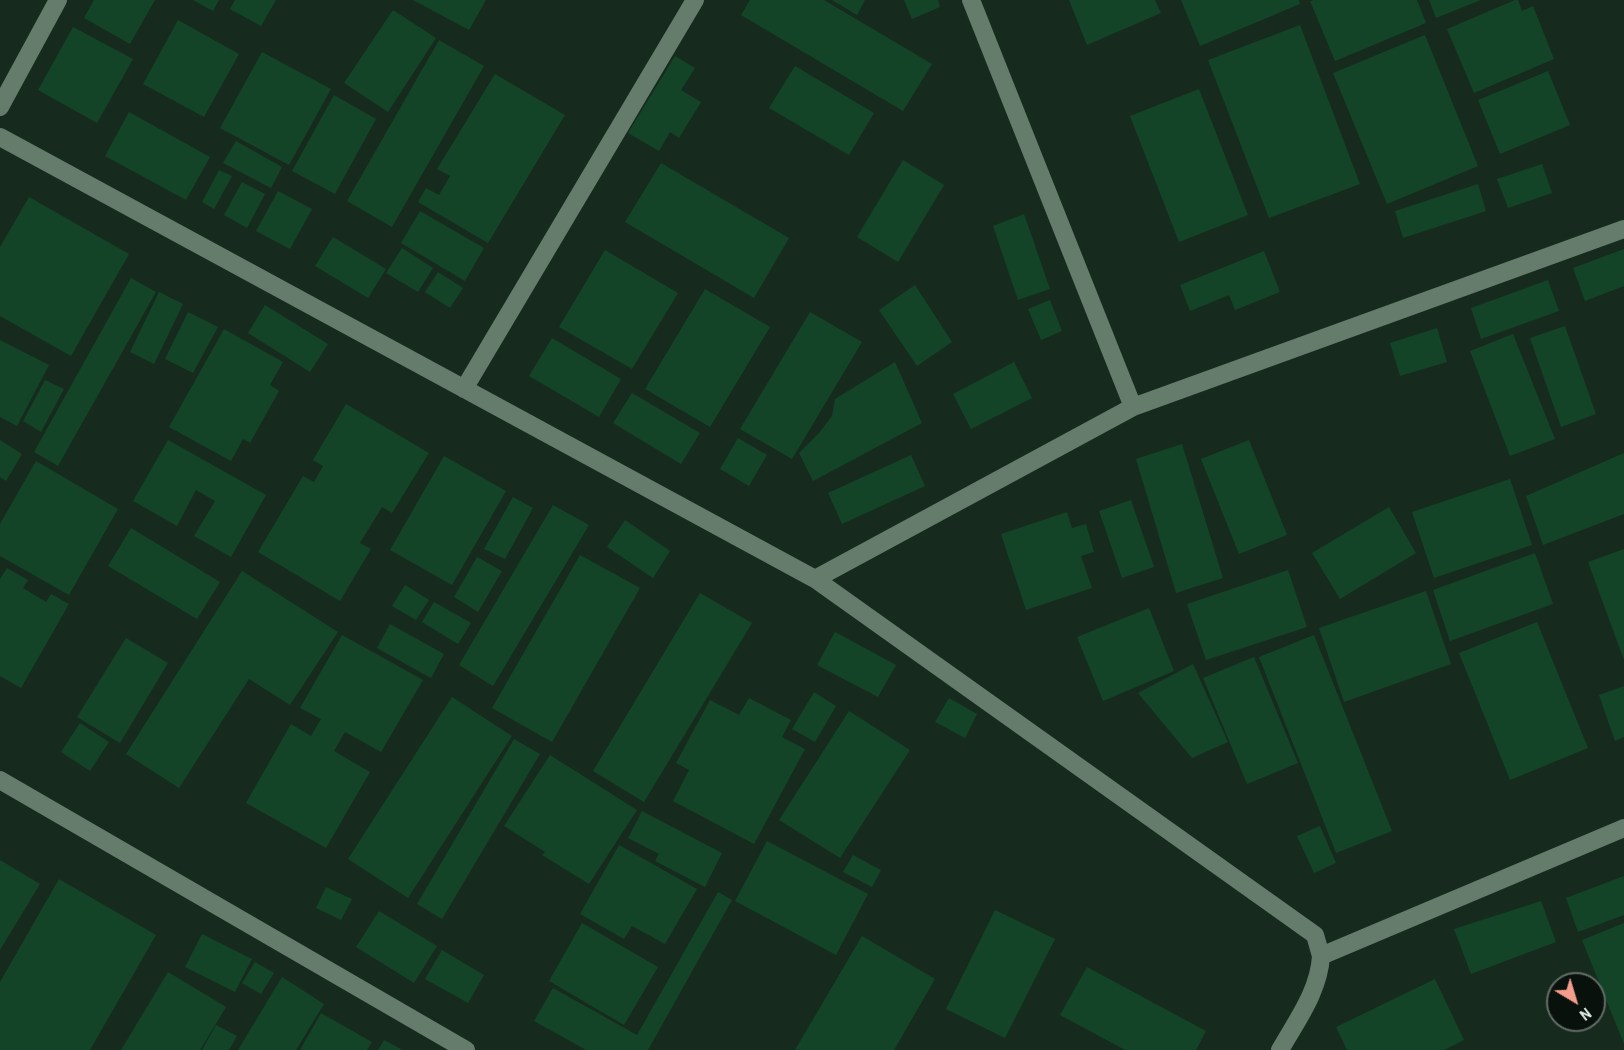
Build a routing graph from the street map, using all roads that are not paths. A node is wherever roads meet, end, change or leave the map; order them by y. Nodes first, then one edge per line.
1 (58, 0) edge
2 (695, 0) edge
3 (971, 0) edge
4 (0, 107) edge
5 (0, 137) edge
6 (1624, 229) edge
7 (464, 389) junction
8 (1133, 408) junction
9 (814, 579) junction
10 (0, 780) edge
11 (1624, 828) edge
12 (1321, 956) junction
13 (466, 1050) edge
14 (1280, 1050) edge

1 - 4 street
2 - 7 street
3 - 8 street
5 - 7 street
6 - 8 street
7 - 9 street
8 - 9 street
9 - 12 street
10 - 13 street
11 - 12 street
12 - 14 street

